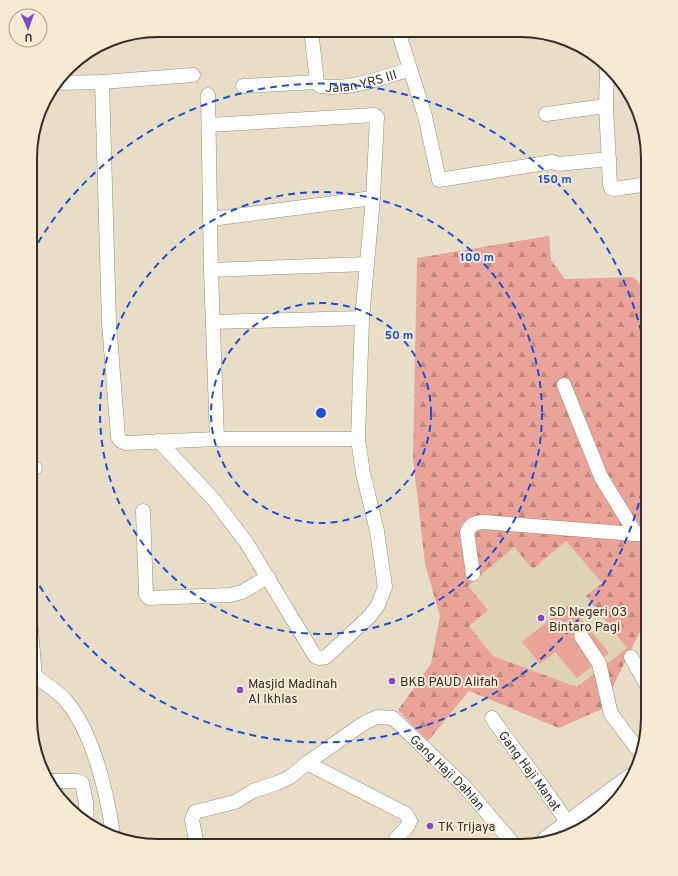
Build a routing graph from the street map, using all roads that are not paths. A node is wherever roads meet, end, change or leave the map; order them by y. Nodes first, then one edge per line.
1 (312, 37) edge
2 (400, 37) edge
3 (410, 69) junction
4 (607, 74) edge
5 (193, 75) dead end
6 (102, 82) junction
7 (317, 82) junction
8 (63, 83) edge
9 (243, 86) dead end
10 (208, 95) dead end
11 (606, 106) junction
12 (546, 114) dead end
13 (209, 125) junction
14 (609, 159) junction
15 (641, 185) edge
16 (373, 198) junction
17 (211, 219) junction
18 (367, 264) junction
19 (211, 270) junction
20 (362, 318) junction
21 (212, 322) junction
22 (564, 385) dead end
23 (217, 439) junction
24 (358, 439) junction
25 (159, 441) junction
26 (143, 511) dead end
27 (641, 534) edge
28 (641, 535) edge
29 (473, 574) dead end
30 (268, 577) junction
31 (581, 636) dead end
32 (631, 657) dead end
33 (641, 674) edge
34 (37, 678) edge
35 (492, 718) dead end
36 (637, 748) edge
37 (307, 763) junction
38 (55, 781) edge
39 (621, 784) edge
40 (87, 816) edge
41 (568, 824) junction
42 (112, 830) edge
43 (554, 834) edge
44 (196, 839) edge
45 (396, 839) edge
46 (509, 839) edge

1 - 7 street, Jalan YRS III
2 - 3 street
3 - 7 street, Jalan YRS III
3 - 14 street
4 - 11 street
5 - 6 street
6 - 8 street
6 - 25 street
7 - 9 street
10 - 13 street
11 - 12 street
11 - 14 street
13 - 16 street
13 - 17 street
14 - 15 street
16 - 17 street
16 - 18 street
17 - 19 street
18 - 19 street
18 - 20 street
19 - 21 street
20 - 21 street
20 - 24 street
21 - 23 street
22 - 27 street
23 - 24 street
23 - 25 street
24 - 30 street
25 - 30 street
26 - 30 street
28 - 29 street
31 - 36 street
32 - 33 street
34 - 42 street
35 - 41 street, Gang Haji Manat
37 - 44 street
37 - 45 street
37 - 46 street, Gang Haji Dahlan
38 - 40 street
39 - 41 street
41 - 43 street

